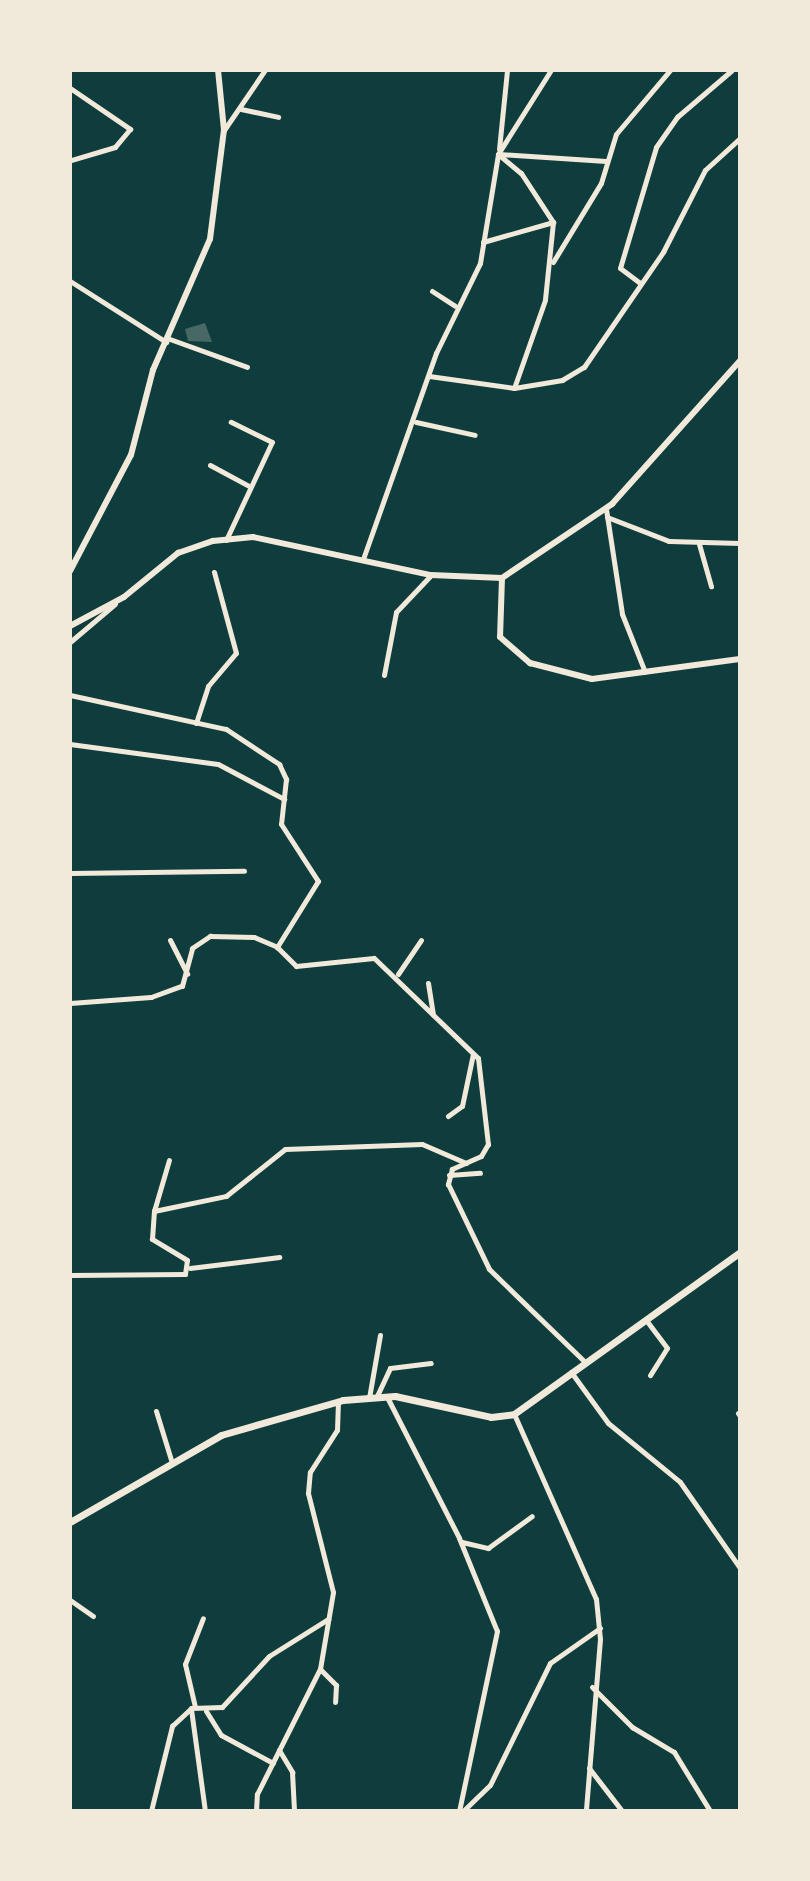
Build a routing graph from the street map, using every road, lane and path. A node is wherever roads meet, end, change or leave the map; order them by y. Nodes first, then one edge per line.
1 (218, 70) edge
2 (265, 70) edge
3 (507, 70) edge
4 (551, 70) edge
5 (670, 70) edge
6 (732, 70) edge
7 (70, 88) edge
8 (241, 109) junction
9 (278, 117) dead end
10 (224, 130) junction
11 (740, 138) edge
12 (498, 154) junction
13 (71, 160) edge
14 (606, 161) junction
15 (553, 222) junction
16 (483, 242) junction
17 (550, 266) junction
18 (70, 281) edge
19 (640, 283) junction
20 (432, 291) dead end
21 (455, 306) junction
22 (166, 340) junction
23 (738, 363) edge
24 (247, 367) dead end
25 (740, 373) edge
26 (429, 376) junction
27 (514, 388) junction
28 (231, 422) dead end
29 (416, 422) junction
30 (475, 435) dead end
31 (210, 465) dead end
32 (249, 486) junction
33 (606, 509) junction
34 (607, 517) junction
35 (226, 540) junction
36 (740, 543) edge
37 (699, 544) junction
38 (363, 559) junction
39 (70, 571) edge
40 (214, 572) dead end
41 (431, 575) junction
42 (502, 578) junction
43 (711, 586) dead end
44 (124, 597) junction
45 (70, 626) edge
46 (70, 642) edge
47 (740, 659) edge
48 (645, 672) junction
49 (384, 675) dead end
50 (70, 695) edge
51 (196, 723) junction
52 (70, 744) edge
53 (284, 799) junction
54 (244, 871) dead end
55 (70, 873) edge
56 (170, 940) dead end
57 (421, 940) dead end
58 (277, 947) junction
59 (398, 974) junction
60 (188, 975) junction
61 (428, 983) dead end
62 (70, 1003) edge
63 (433, 1016) junction
64 (474, 1053) junction
65 (448, 1116) dead end
66 (169, 1160) dead end
67 (467, 1163) junction
68 (480, 1173) dead end
69 (448, 1175) junction
70 (154, 1211) junction
71 (740, 1252) edge
72 (279, 1257) dead end
73 (190, 1268) junction
74 (70, 1275) edge
75 (646, 1320) junction
76 (380, 1335) dead end
77 (585, 1362) junction
78 (431, 1363) dead end
79 (571, 1372) junction
80 (650, 1375) dead end
81 (387, 1397) junction
82 (372, 1398) junction
83 (338, 1402) junction
84 (156, 1411) dead end
85 (514, 1414) junction
86 (172, 1463) junction
87 (532, 1516) dead end
88 (70, 1522) edge
89 (461, 1542) junction
90 (740, 1568) edge
91 (70, 1600) edge
92 (93, 1616) dead end
93 (203, 1618) dead end
94 (329, 1618) junction
95 (601, 1628) junction
96 (320, 1669) junction
97 (592, 1687) junction
98 (335, 1702) dead end
99 (193, 1708) junction
100 (206, 1711) junction
101 (279, 1750) junction
102 (273, 1763) junction
103 (588, 1767) junction
104 (151, 1811) edge
105 (205, 1811) edge
106 (256, 1811) edge
107 (294, 1811) edge
108 (461, 1811) edge
109 (586, 1811) edge
110 (622, 1811) edge
111 (710, 1811) edge

1 - 10 street
2 - 8 street
3 - 12 street
4 - 12 street
5 - 14 street
6 - 19 street
7 - 13 street
8 - 9 street
8 - 10 street
10 - 22 street
11 - 19 street
12 - 14 street
12 - 15 street
12 - 16 street
14 - 17 street
15 - 16 street
15 - 17 street
16 - 21 street
17 - 27 street
18 - 22 street
19 - 27 street
20 - 21 street
21 - 26 street
22 - 24 street
22 - 39 street
23 - 25 street
23 - 33 street
26 - 27 street
26 - 29 street
28 - 32 street
29 - 30 street
29 - 38 street
31 - 32 street
32 - 35 street
33 - 34 street
33 - 42 street
34 - 37 street
34 - 48 street
35 - 38 street
35 - 44 street
36 - 37 street
37 - 43 street
38 - 41 street
40 - 51 street
41 - 42 street
41 - 49 street
42 - 48 street
44 - 45 street
44 - 46 street
47 - 48 street
50 - 51 street
51 - 53 street
52 - 53 street
53 - 58 street
54 - 55 street
56 - 60 street
57 - 59 street
58 - 59 street
58 - 60 street
59 - 63 street
60 - 62 street
61 - 63 street
63 - 64 street
64 - 65 street
64 - 67 street
66 - 70 street
67 - 69 street
67 - 70 street
68 - 69 street
69 - 77 street
70 - 73 street
71 - 75 main road
72 - 73 street
73 - 74 street
75 - 77 main road
75 - 80 street
76 - 82 street
77 - 79 main road
78 - 82 street
79 - 85 main road
79 - 90 street
81 - 82 main road
81 - 85 main road
81 - 89 street
82 - 83 main road
83 - 86 main road
83 - 94 street
84 - 86 street
85 - 95 street
86 - 88 main road
87 - 89 street
89 - 108 street
91 - 92 street
93 - 99 street
94 - 96 street
94 - 100 street
95 - 97 street
95 - 108 street
96 - 98 street
96 - 101 street
97 - 103 street
97 - 111 street
99 - 100 street
99 - 104 street
99 - 105 street
100 - 102 street
101 - 102 street
101 - 107 street
102 - 106 street
103 - 109 street
103 - 110 street

